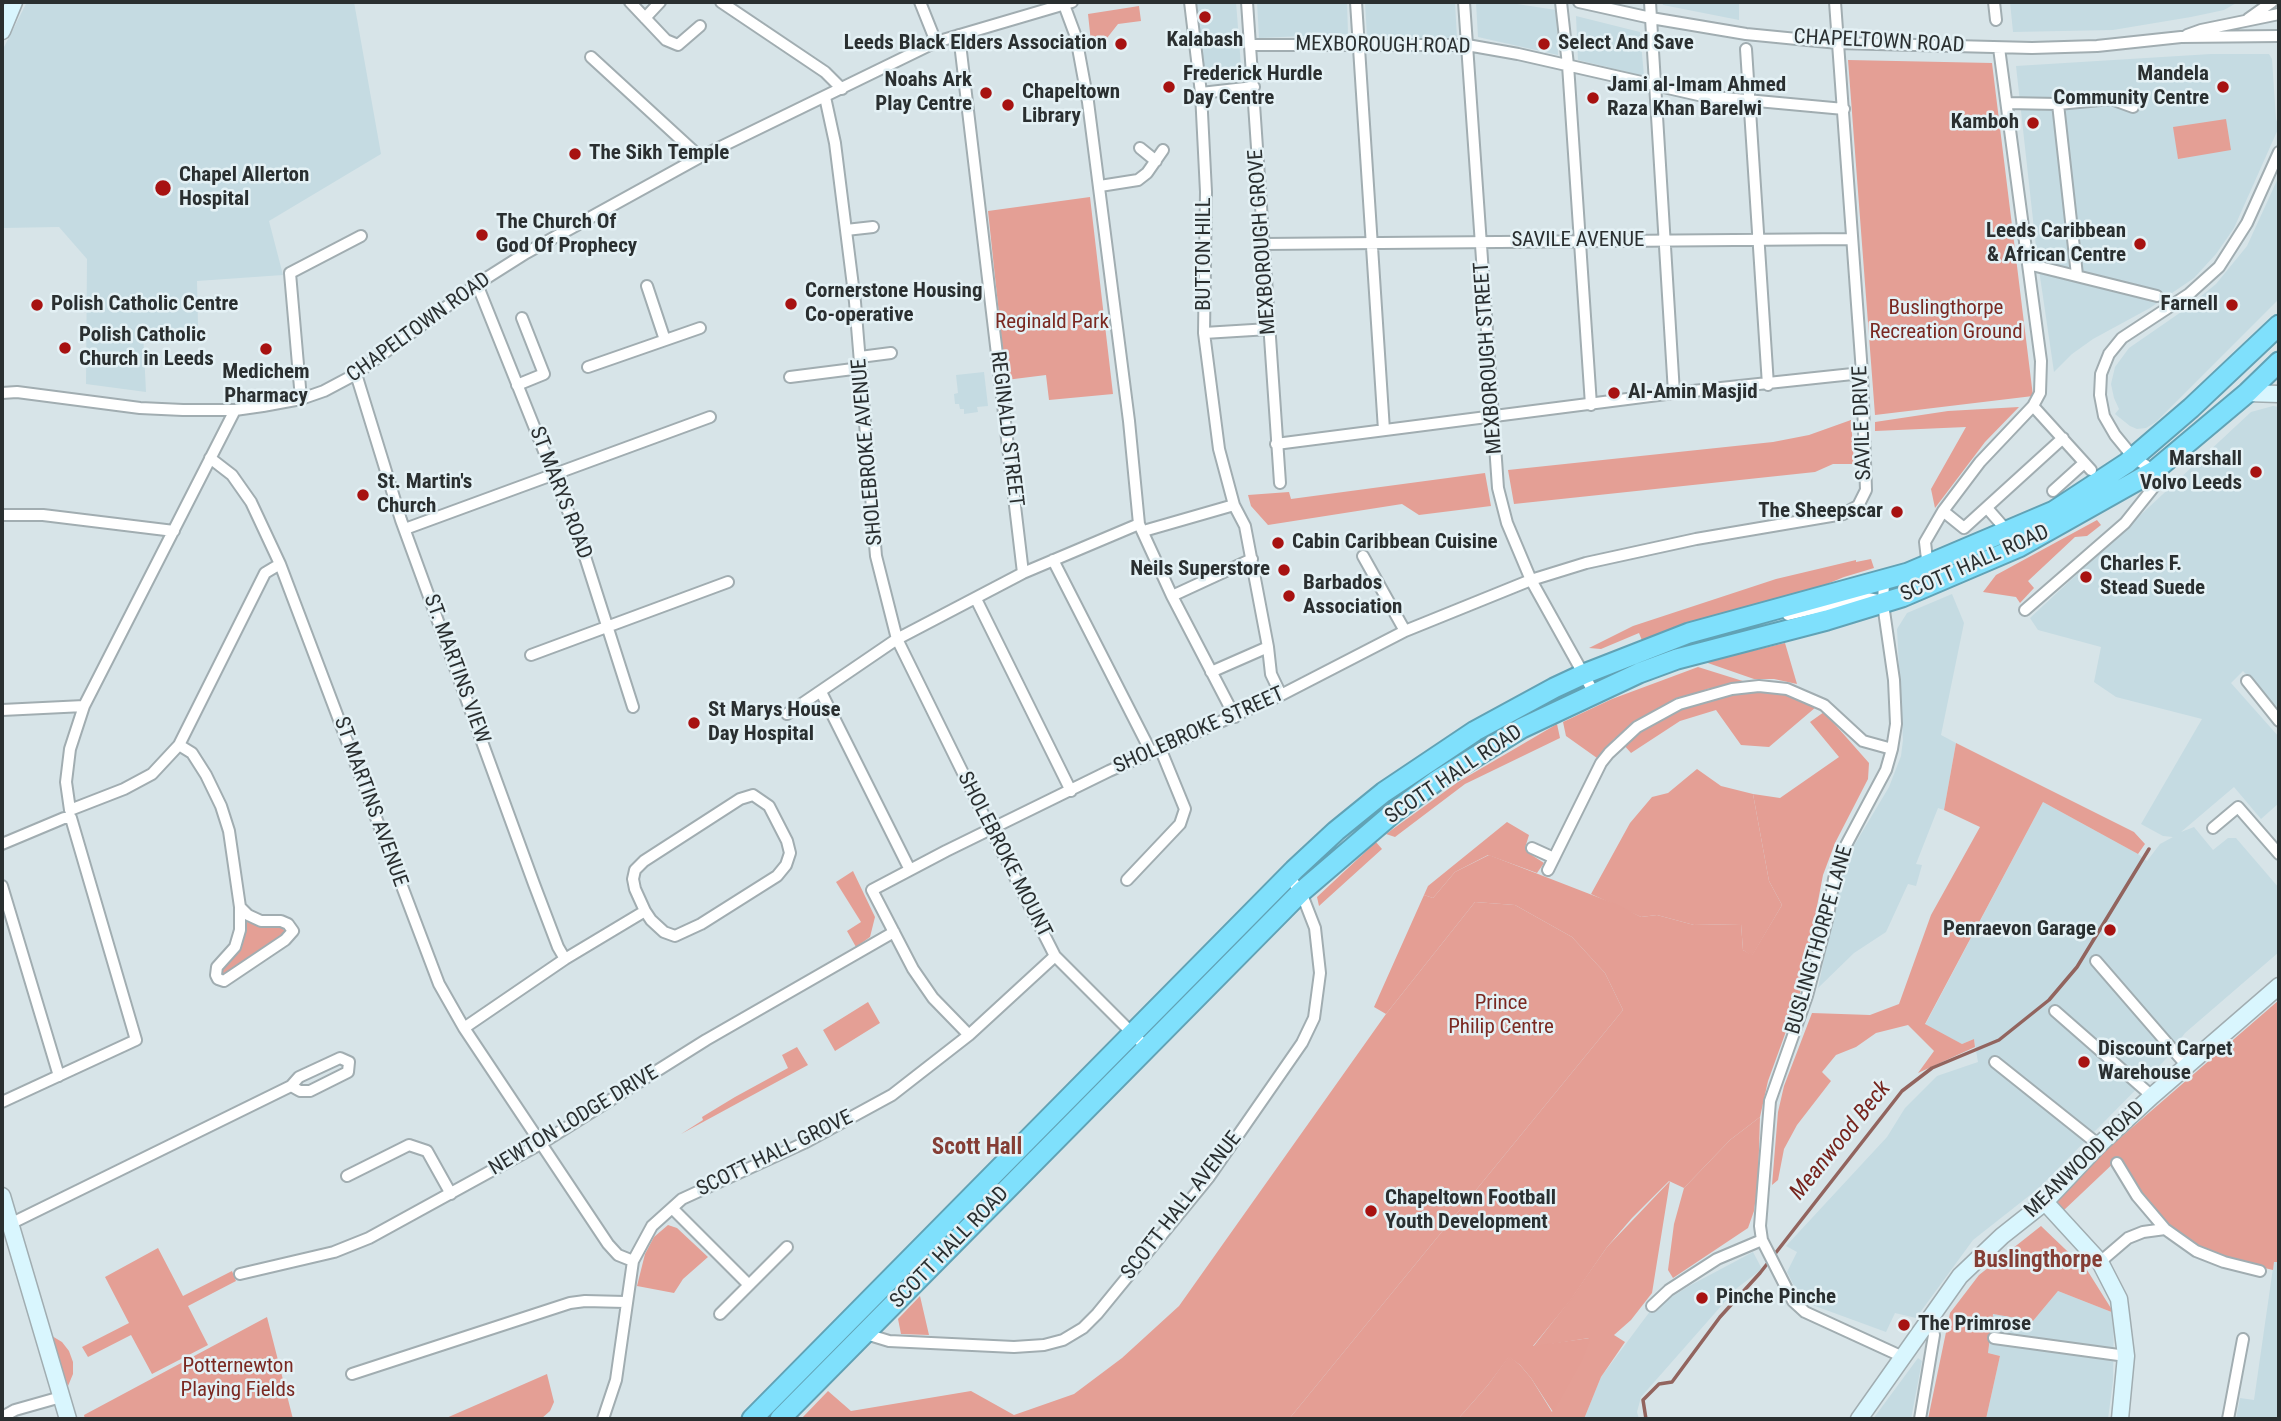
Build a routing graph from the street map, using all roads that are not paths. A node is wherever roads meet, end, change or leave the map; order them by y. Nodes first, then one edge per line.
1 (14, 2) edge
2 (630, 2) edge
3 (660, 2) edge
4 (920, 2) edge
5 (1066, 2) edge
6 (1190, 2) edge
7 (1247, 2) edge
8 (1356, 2) edge
9 (1464, 2) edge
10 (1561, 2) edge
11 (1580, 2) edge
12 (1650, 2) edge
13 (1835, 2) edge
14 (1994, 2) edge
15 (2273, 2) edge
16 (727, 3) edge
17 (2279, 15) edge
18 (645, 18) junction
19 (1651, 18) junction
20 (1996, 20) dead end
21 (2243, 22) junction
22 (700, 26) dead end
23 (2, 32) edge
24 (959, 34) junction
25 (2279, 36) edge
26 (2181, 37) junction
27 (1746, 42) junction
28 (936, 43) junction
29 (1359, 43) junction
30 (1838, 43) junction
31 (1251, 45) junction
32 (1467, 45) junction
33 (1999, 48) junction
34 (591, 57) dead end
35 (1569, 65) junction
36 (1654, 86) junction
37 (1254, 87) junction
38 (842, 89) junction
39 (1201, 93) junction
40 (825, 97) junction
41 (1749, 101) junction
42 (2007, 103) junction
43 (2058, 103) junction
44 (2133, 107) dead end
45 (1844, 109) junction
46 (1140, 148) dead end
47 (1163, 150) dead end
48 (2279, 152) edge
49 (700, 157) junction
50 (1156, 161) junction
51 (1100, 186) junction
52 (873, 227) dead end
53 (846, 230) junction
54 (361, 236) dead end
55 (1758, 239) junction
56 (1852, 239) junction
57 (1581, 240) junction
58 (1665, 240) junction
59 (1481, 242) junction
60 (1373, 243) junction
61 (1263, 244) junction
62 (2028, 264) junction
63 (2077, 275) junction
64 (477, 284) junction
65 (647, 286) dead end
66 (2157, 296) dead end
67 (522, 318) dead end
68 (2279, 325) edge
69 (700, 328) dead end
70 (1269, 329) junction
71 (1204, 333) junction
72 (665, 340) junction
73 (891, 354) dead end
74 (2279, 362) edge
75 (861, 363) junction
76 (588, 367) dead end
77 (1862, 373) junction
78 (356, 374) junction
79 (790, 377) dead end
80 (517, 384) junction
81 (1768, 384) junction
82 (2, 393) edge
83 (1674, 393) junction
84 (2247, 393) junction
85 (2279, 394) edge
86 (301, 399) junction
87 (1591, 405) junction
88 (2033, 406) junction
89 (235, 410) junction
90 (710, 417) dead end
91 (1492, 417) junction
92 (1384, 430) junction
93 (2063, 438) junction
94 (1276, 444) junction
95 (2133, 457) junction
96 (210, 458) junction
97 (2154, 471) junction
98 (554, 474) junction
99 (1280, 483) dead end
100 (2053, 491) dead end
101 (1234, 505) junction
102 (1987, 508) junction
103 (1943, 511) junction
104 (2, 515) edge
105 (1142, 528) junction
106 (405, 529) junction
107 (174, 531) junction
108 (2013, 539) junction
109 (1363, 556) dead end
110 (1252, 559) junction
111 (1054, 561) junction
112 (280, 564) junction
113 (1927, 565) junction
114 (1023, 573) junction
115 (1531, 580) junction
116 (1884, 581) junction
117 (728, 582) dead end
118 (1930, 587) junction
119 (1172, 596) junction
120 (976, 599) junction
121 (1883, 604) junction
122 (2025, 610) dead end
123 (1757, 613) junction
124 (608, 627) junction
125 (1405, 631) junction
126 (897, 639) junction
127 (1268, 646) junction
128 (531, 655) dead end
129 (1211, 672) junction
130 (1584, 674) junction
131 (2247, 681) dead end
132 (821, 692) junction
133 (1594, 693) junction
134 (1281, 695) junction
135 (84, 706) junction
136 (633, 706) dead end
137 (2, 710) edge
138 (787, 713) dead end
139 (1235, 717) junction
140 (2279, 721) edge
141 (179, 745) junction
142 (1892, 749) junction
143 (1156, 750) junction
144 (1071, 790) junction
145 (71, 814) junction
146 (2213, 828) dead end
147 (991, 830) junction
148 (2, 844) edge
149 (1532, 848) dead end
150 (2279, 854) edge
151 (1554, 858) junction
152 (910, 870) junction
153 (1548, 870) dead end
154 (1288, 876) junction
155 (1127, 880) dead end
156 (2, 886) edge
157 (1301, 892) junction
158 (240, 907) junction
159 (645, 911) junction
160 (894, 932) junction
161 (1055, 956) junction
162 (565, 959) junction
163 (2096, 961) dead end
164 (2279, 986) edge
165 (2055, 1011) dead end
166 (464, 1028) junction
167 (969, 1035) junction
168 (1139, 1040) junction
169 (1995, 1062) dead end
170 (2187, 1066) junction
171 (59, 1076) junction
172 (292, 1086) junction
173 (2152, 1096) junction
174 (2, 1102) edge
175 (542, 1143) junction
176 (2099, 1145) junction
177 (2117, 1163) dead end
178 (347, 1176) dead end
179 (451, 1194) junction
180 (2045, 1202) junction
181 (3, 1203) edge
182 (672, 1208) junction
183 (10, 1224) junction
184 (2165, 1229) junction
185 (1764, 1242) junction
186 (787, 1247) dead end
187 (633, 1261) junction
188 (2100, 1262) junction
189 (2260, 1272) dead end
190 (240, 1274) dead end
191 (749, 1285) junction
192 (625, 1302) junction
193 (1652, 1306) dead end
194 (720, 1314) dead end
195 (850, 1320) junction
196 (1929, 1321) junction
197 (866, 1334) junction
198 (1994, 1338) dead end
199 (2243, 1339) dead end
200 (1903, 1356) junction
201 (2126, 1356) junction
202 (352, 1374) dead end
203 (61, 1397) junction
204 (2, 1417) edge
205 (68, 1419) edge
206 (603, 1419) edge
207 (752, 1419) edge
208 (779, 1419) edge
209 (1859, 1419) edge
210 (1920, 1419) edge
211 (2120, 1419) edge
212 (2228, 1419) edge

1 - 23 street
2 - 18 street
3 - 18 street
4 - 28 street
5 - 24 street, CHAPELTOWN ROAD
5 - 51 street
6 - 39 street, BUTTON HILL
7 - 31 street, MEXBOROUGH GROVE
8 - 29 street
9 - 32 street, MEXBOROUGH STREET
10 - 35 street
11 - 19 street, CHAPELTOWN ROAD
12 - 19 street
13 - 30 street, SAVILE DRIVE
14 - 20 street
15 - 21 street, CHAPELTOWN ROAD
16 - 38 street
17 - 21 street, CHAPELTOWN ROAD
18 - 22 street
19 - 27 street, CHAPELTOWN ROAD
19 - 36 street
21 - 26 street, CHAPELTOWN ROAD
24 - 28 street, CHAPELTOWN ROAD
24 - 114 street, REGINALD STREET
25 - 26 street, CHAPELTOWN ROAD
26 - 33 street, CHAPELTOWN ROAD
27 - 30 street, CHAPELTOWN ROAD
27 - 41 street
28 - 38 street, CHAPELTOWN ROAD
29 - 31 street, MEXBOROUGH ROAD
29 - 32 street, MEXBOROUGH ROAD
29 - 60 street
30 - 33 street, CHAPELTOWN ROAD
30 - 45 street, SAVILE DRIVE
31 - 37 street, MEXBOROUGH GROVE
32 - 35 street, MEXBOROUGH ROAD
32 - 59 street, MEXBOROUGH STREET
33 - 42 street
34 - 49 street
35 - 36 street, MEXBOROUGH ROAD
35 - 57 street
36 - 41 street, MEXBOROUGH ROAD
36 - 58 street
37 - 39 street
37 - 61 street, MEXBOROUGH GROVE
38 - 40 street, CHAPELTOWN ROAD
39 - 71 street, BUTTON HILL
40 - 49 street, CHAPELTOWN ROAD
40 - 53 street, SHOLEBROKE AVENUE
41 - 45 street, MEXBOROUGH ROAD
41 - 55 street
42 - 43 street
42 - 62 street
43 - 44 street
43 - 63 street
45 - 56 street, SAVILE DRIVE
46 - 50 street
47 - 50 street
48 - 95 street
49 - 64 street, CHAPELTOWN ROAD
50 - 51 street
51 - 105 street
52 - 53 street
53 - 75 street, SHOLEBROKE AVENUE
54 - 86 street
55 - 56 street, SAVILE AVENUE
55 - 58 street, SAVILE AVENUE
55 - 81 street
56 - 77 street, SAVILE DRIVE
57 - 58 street, SAVILE AVENUE
57 - 59 street, SAVILE AVENUE
57 - 87 street
58 - 83 street
59 - 60 street, SAVILE AVENUE
59 - 91 street, MEXBOROUGH STREET
60 - 61 street, SAVILE AVENUE
60 - 92 street
61 - 70 street, MEXBOROUGH GROVE
62 - 63 street
62 - 88 street
63 - 66 street
64 - 78 street, CHAPELTOWN ROAD
64 - 80 street, ST MARYS ROAD
65 - 72 street
67 - 80 street
68 - 95 highway, SCOTT HALL ROAD
69 - 72 street
70 - 71 street
70 - 94 street, MEXBOROUGH GROVE
71 - 101 street, BUTTON HILL
72 - 76 street
73 - 75 street
74 - 84 highway, SCOTT HALL ROAD
75 - 79 street
75 - 126 street, SHOLEBROKE AVENUE
77 - 81 street
77 - 115 street, SAVILE DRIVE
78 - 86 street, CHAPELTOWN ROAD
78 - 106 street, ST. MARTINS VIEW
80 - 98 street, ST MARYS ROAD
81 - 83 street
82 - 89 street, CHAPELTOWN ROAD
83 - 87 street
84 - 85 street
84 - 97 highway, SCOTT HALL ROAD
86 - 89 street, CHAPELTOWN ROAD
87 - 91 street
88 - 93 street
88 - 103 street
89 - 96 street
90 - 98 street
91 - 92 street
91 - 115 street, MEXBOROUGH STREET
92 - 94 street
93 - 100 street
93 - 102 street
94 - 99 street, MEXBOROUGH GROVE
95 - 97 street
95 - 108 highway, SCOTT HALL ROAD
96 - 107 street
96 - 112 street, ST MARTINS AVENUE
97 - 108 highway, SCOTT HALL ROAD
97 - 122 street
98 - 106 street
98 - 124 street, ST MARYS ROAD
101 - 105 street
101 - 110 street, BUTTON HILL
102 - 103 street
102 - 108 street
103 - 113 street
104 - 107 street
105 - 111 street
105 - 119 street
106 - 162 street, ST. MARTINS VIEW
107 - 135 street
108 - 113 highway, SCOTT HALL ROAD
108 - 118 highway, SCOTT HALL ROAD
109 - 125 street
110 - 119 street
110 - 127 street, BUTTON HILL
111 - 114 street
111 - 143 street
112 - 141 street
112 - 166 street, ST MARTINS AVENUE
113 - 116 highway, SCOTT HALL ROAD
113 - 118 street
114 - 120 street
115 - 125 street, SHOLEBROKE STREET
115 - 130 street, MEXBOROUGH STREET
116 - 121 street, BUSLINGTHORPE LANE
116 - 123 highway, SCOTT HALL ROAD
117 - 124 street
118 - 121 highway, SCOTT HALL ROAD
119 - 129 street
120 - 126 street
120 - 144 street
121 - 123 street, SCOTT HALL ROAD
121 - 133 highway, SCOTT HALL ROAD
121 - 142 street, BUSLINGTHORPE LANE
123 - 130 highway, SCOTT HALL ROAD
124 - 128 street
124 - 136 street, ST MARYS ROAD
125 - 134 street, SHOLEBROKE STREET
126 - 132 street
126 - 147 street, SHOLEBROKE MOUNT
127 - 129 street
127 - 134 street, BUTTON HILL
129 - 139 street
130 - 133 street, MEXBOROUGH STREET
130 - 154 highway, SCOTT HALL ROAD
131 - 140 street
132 - 138 street
132 - 152 street
133 - 157 highway, SCOTT HALL ROAD
134 - 139 street, SHOLEBROKE STREET
135 - 137 street
135 - 145 street
139 - 143 street, SHOLEBROKE STREET
141 - 145 street
141 - 158 street
142 - 151 street
142 - 185 street, BUSLINGTHORPE LANE
143 - 144 street, SHOLEBROKE STREET
143 - 155 street
144 - 147 street, SHOLEBROKE STREET
145 - 148 street
145 - 171 street
146 - 150 street
147 - 152 street, SHOLEBROKE STREET
147 - 161 street, SHOLEBROKE MOUNT
149 - 151 street
151 - 153 street
152 - 160 street, SHOLEBROKE STREET
154 - 157 street, SCOTT HALL AVENUE
154 - 168 highway, SCOTT HALL ROAD
156 - 171 street
157 - 168 highway, SCOTT HALL ROAD
157 - 197 street, SCOTT HALL AVENUE
158 - 158 street
159 - 159 street
159 - 162 street
160 - 167 street
160 - 175 street, NEWTON LODGE DRIVE
161 - 167 street, SCOTT HALL GROVE
161 - 168 street, SHOLEBROKE MOUNT
162 - 166 street
163 - 170 street
164 - 170 street, MEANWOOD ROAD
165 - 173 street
166 - 175 street, ST MARTINS AVENUE
167 - 182 street, SCOTT HALL GROVE
168 - 195 highway, SCOTT HALL ROAD
168 - 197 highway, SCOTT HALL ROAD
169 - 176 street
170 - 173 street, MEANWOOD ROAD
171 - 174 street
172 - 172 street
172 - 183 street
173 - 176 street, MEANWOOD ROAD
175 - 179 street, NEWTON LODGE DRIVE
175 - 187 street, ST MARTINS AVENUE
176 - 180 street, MEANWOOD ROAD
177 - 184 street
178 - 179 street
179 - 190 street, NEWTON LODGE DRIVE
180 - 188 street
180 - 196 street, MEANWOOD ROAD
181 - 183 street
182 - 187 street, SCOTT HALL GROVE
182 - 191 street
183 - 203 street
184 - 188 street
184 - 189 street
185 - 193 street
185 - 200 street, BUSLINGTHORPE LANE
186 - 191 street
187 - 192 street, SCOTT HALL GROVE
188 - 201 street
191 - 194 street
192 - 202 street
192 - 206 street, SCOTT HALL GROVE
195 - 197 highway
195 - 207 highway, SCOTT HALL ROAD
196 - 200 street, MEANWOOD ROAD
196 - 210 street
197 - 208 highway, SCOTT HALL ROAD
198 - 201 street
199 - 212 street
200 - 209 street, MEANWOOD ROAD
201 - 211 street
203 - 204 street
203 - 205 street

